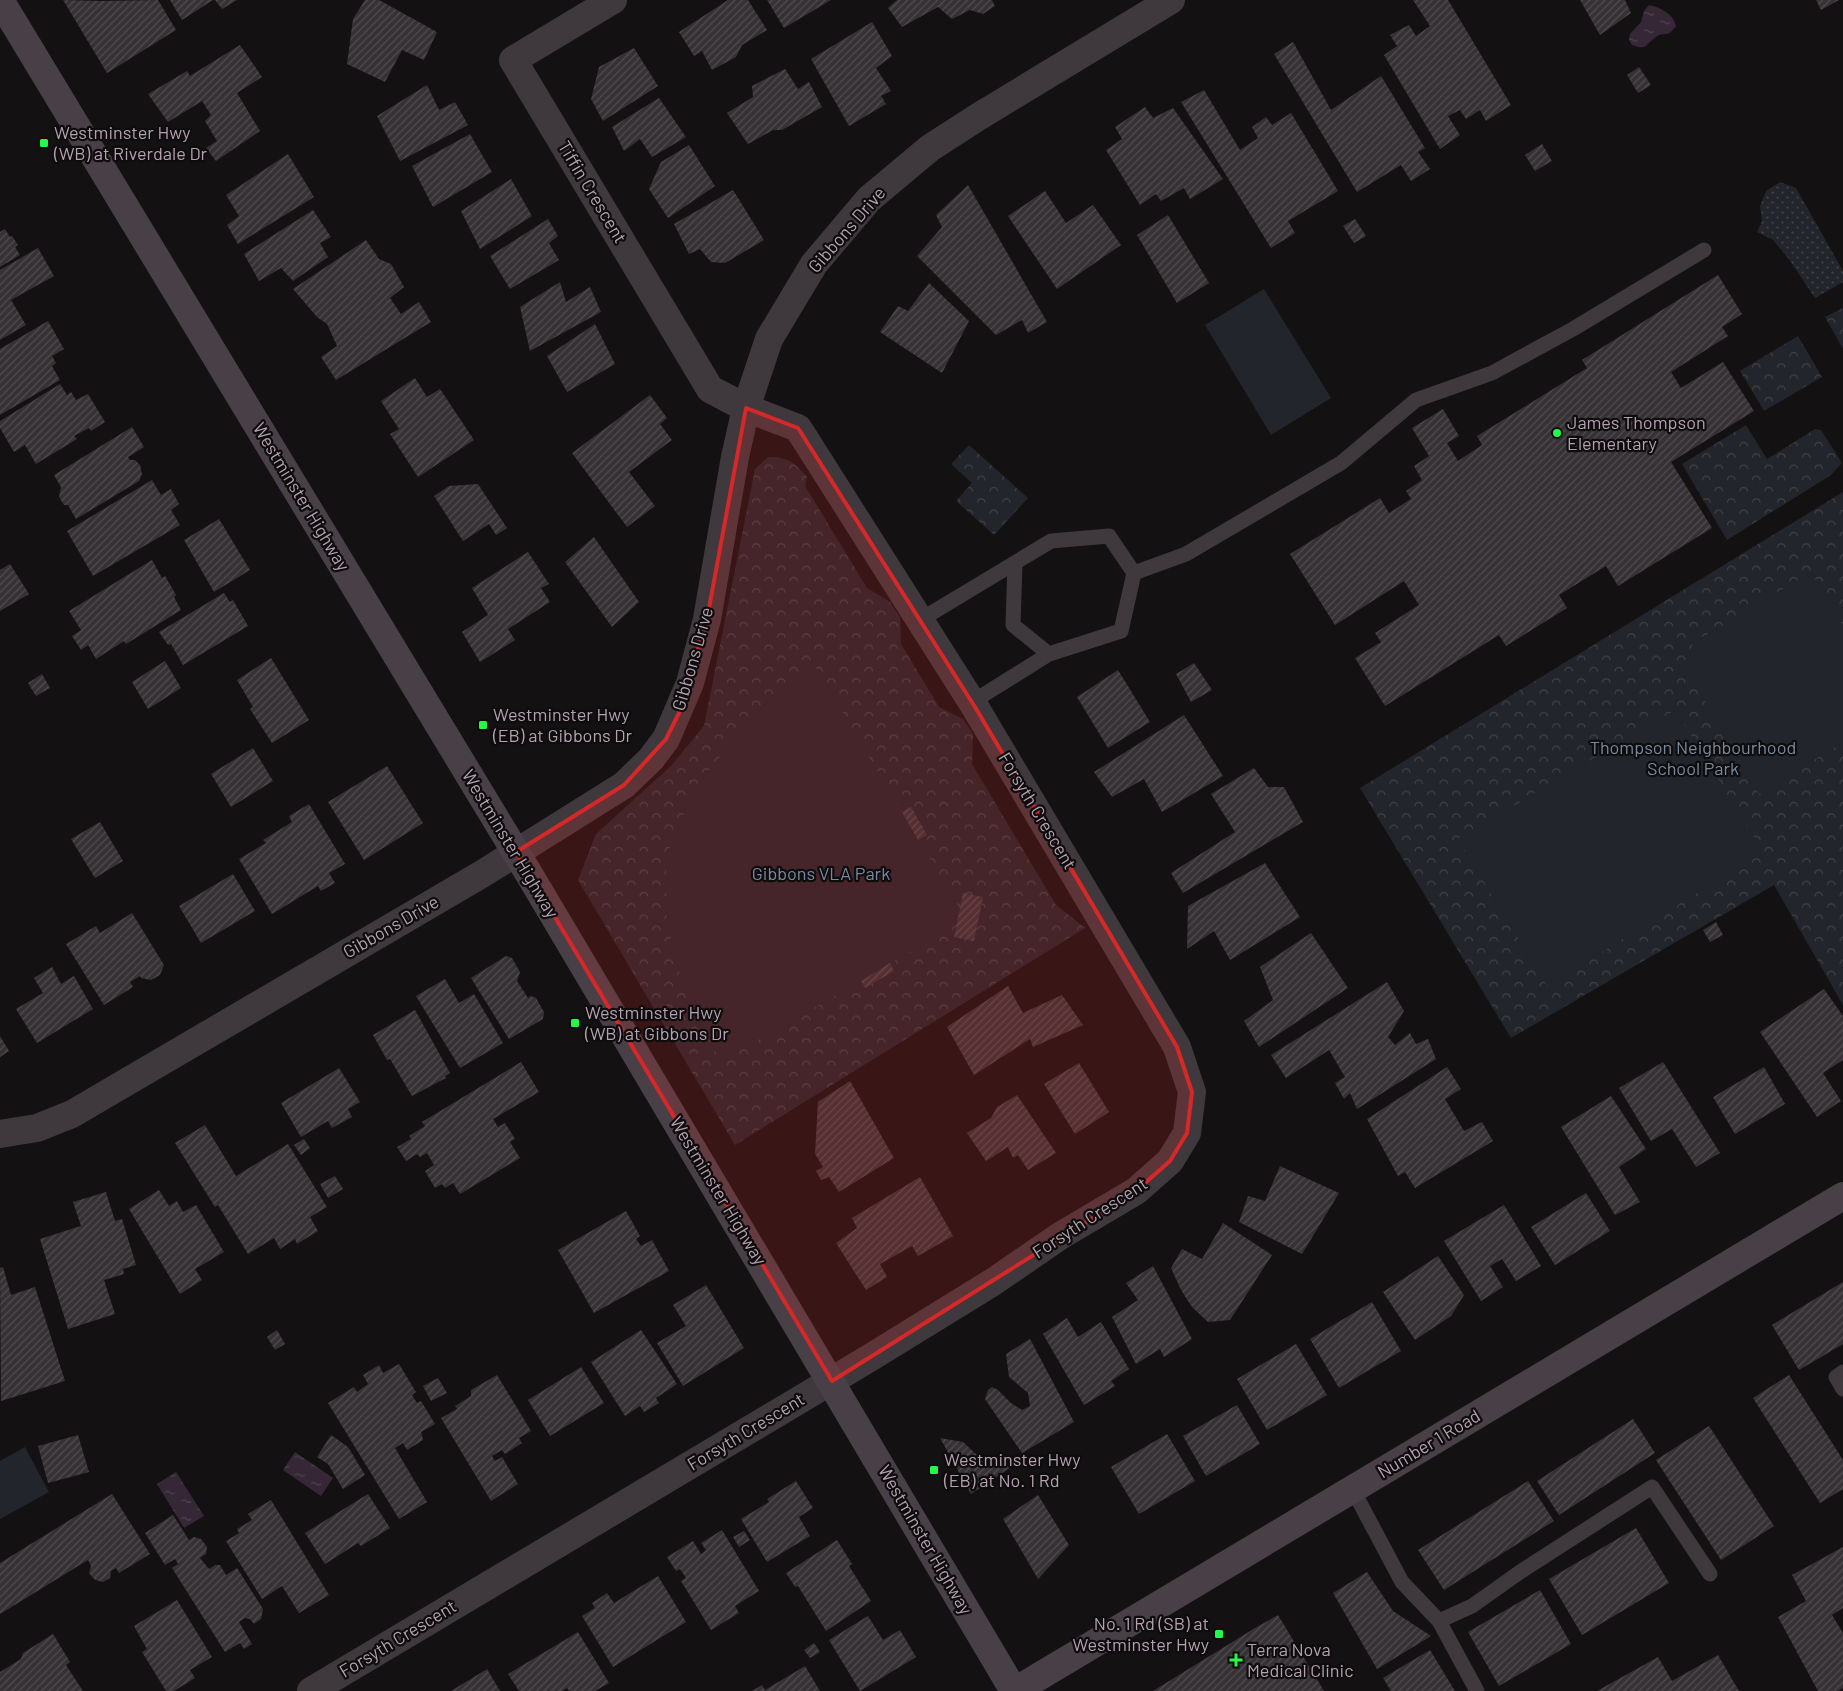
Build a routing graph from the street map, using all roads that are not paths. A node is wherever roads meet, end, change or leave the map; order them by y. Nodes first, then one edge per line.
1 (0, 0) edge
2 (612, 0) edge
3 (1171, 0) edge
4 (1704, 250) dead end
5 (746, 408) junction
6 (1015, 563) junction
7 (1134, 573) junction
8 (920, 620) junction
9 (1049, 654) junction
10 (972, 702) junction
11 (516, 852) junction
12 (0, 1134) edge
13 (1843, 1196) edge
14 (1843, 1372) edge
15 (832, 1381) junction
16 (1843, 1389) edge
17 (1353, 1490) junction
18 (1710, 1574) dead end
19 (1439, 1620) junction
20 (310, 1691) edge
21 (1015, 1691) edge
22 (1477, 1691) edge

1 - 11 main road, Westminster Highway
2 - 5 street, Tiffin Crescent
3 - 5 street, Gibbons Drive
4 - 7 lane
5 - 8 street, Forsyth Crescent
5 - 11 street, Gibbons Drive
6 - 7 lane
6 - 8 lane
6 - 9 lane
7 - 9 lane
8 - 10 street, Forsyth Crescent
9 - 10 lane
10 - 15 street, Forsyth Crescent
11 - 12 street, Gibbons Drive
11 - 15 main road, Westminster Highway
13 - 17 main road, Number 1 Road
14 - 16 lane
15 - 20 street, Forsyth Crescent
15 - 21 main road, Westminster Highway
17 - 19 lane
17 - 21 main road, Number 1 Road
18 - 19 lane
19 - 22 lane

